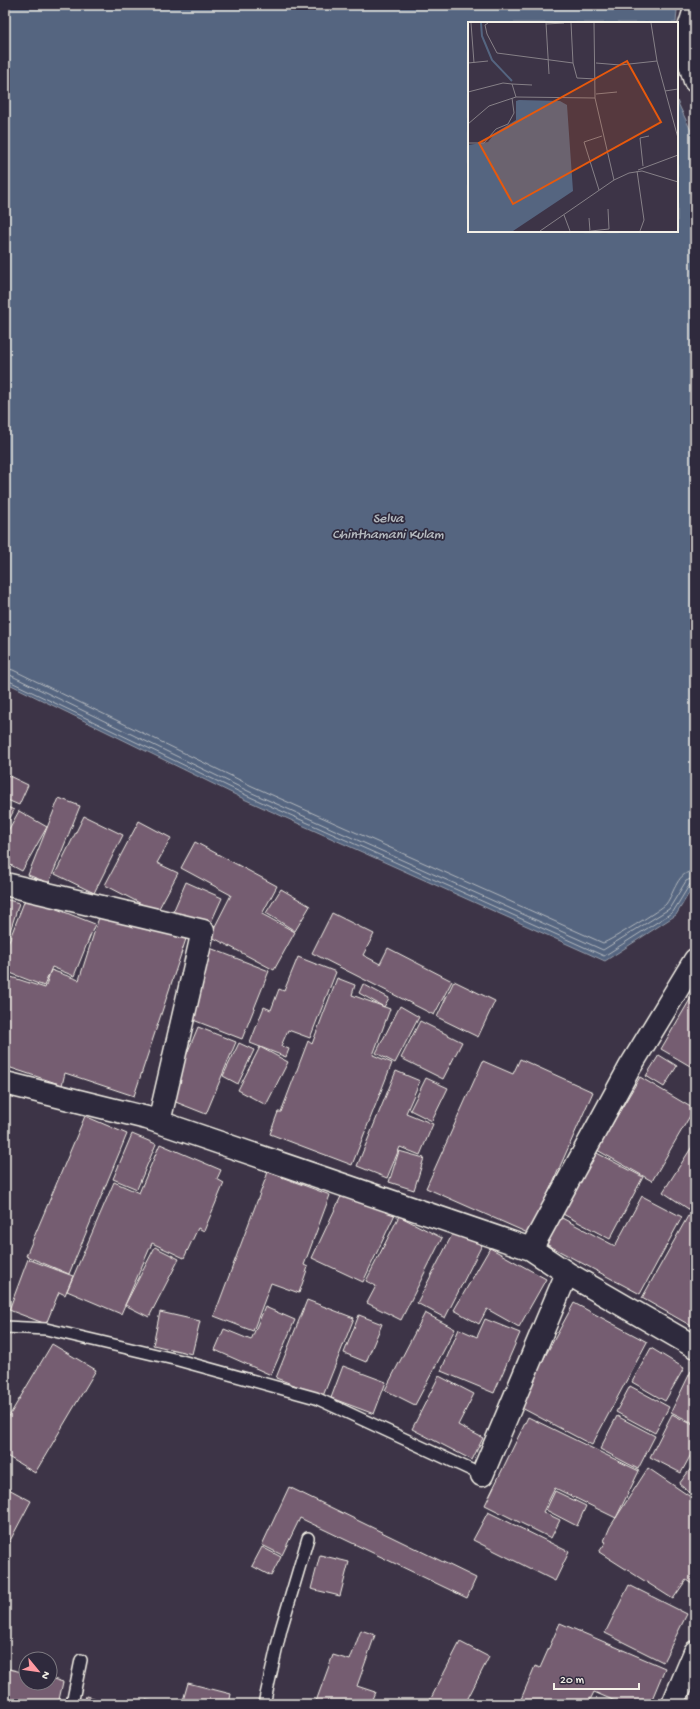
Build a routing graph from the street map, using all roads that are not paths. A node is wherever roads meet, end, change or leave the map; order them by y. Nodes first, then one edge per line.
1 (695, 9) edge
2 (695, 81) edge
3 (5, 884) edge
4 (695, 960) edge
5 (5, 1083) edge
6 (159, 1122) junction
7 (531, 1249) junction
8 (567, 1273) junction
9 (5, 1327) edge
10 (695, 1347) edge
11 (482, 1475) joint
12 (308, 1538) dead end
13 (695, 1652) edge
14 (81, 1660) dead end
15 (72, 1704) edge
16 (264, 1704) edge
17 (673, 1704) edge

1 - 2 street
3 - 6 street
4 - 7 street
5 - 6 street
6 - 7 street
7 - 8 street
8 - 10 street
8 - 11 street
9 - 11 lane
12 - 16 lane
13 - 17 street
14 - 15 lane

